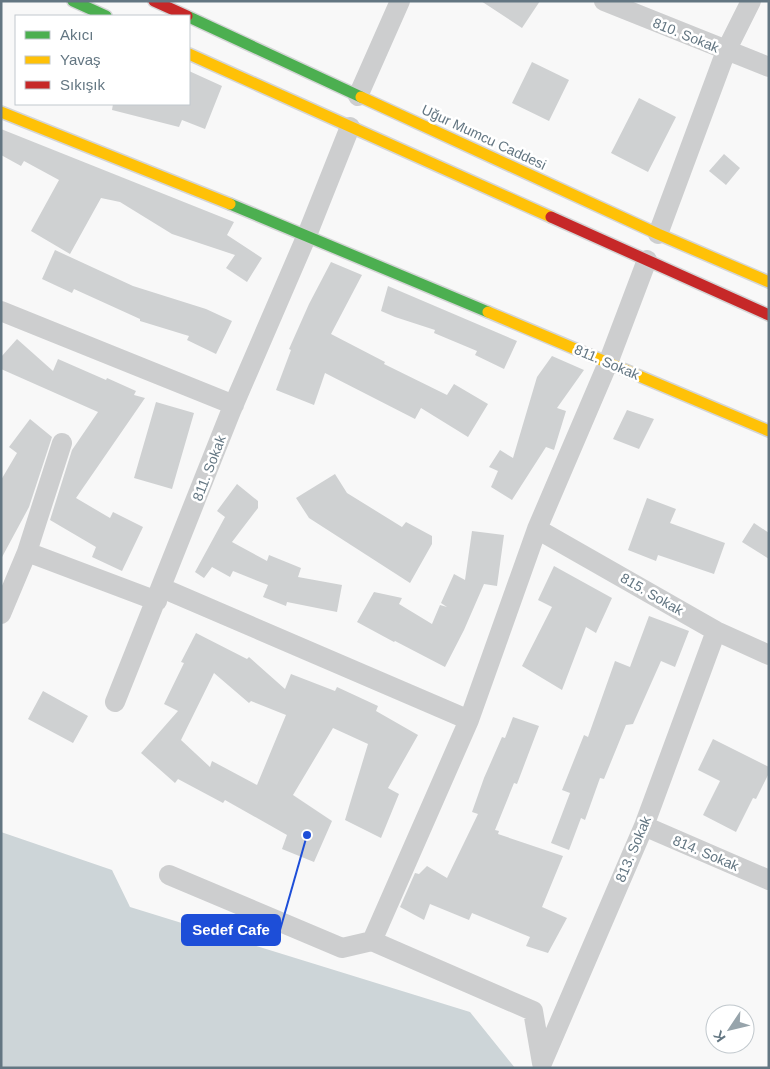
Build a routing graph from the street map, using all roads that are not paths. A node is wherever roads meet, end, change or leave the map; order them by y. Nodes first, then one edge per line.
1 (73, 1) edge
2 (154, 1) edge
3 (400, 1) edge
4 (604, 1) edge
5 (751, 1) edge
6 (104, 15) edge
7 (184, 15) edge
8 (190, 18) edge
9 (726, 52) junction
10 (190, 54) edge
11 (769, 68) edge
12 (358, 96) junction
13 (1, 112) edge
14 (350, 127) junction
15 (658, 234) junction
16 (307, 235) junction
17 (647, 260) junction
18 (769, 282) edge
19 (1, 311) edge
20 (769, 314) edge
21 (608, 363) junction
22 (234, 405) junction
23 (769, 431) edge
24 (62, 443) dead end
25 (538, 528) junction
26 (27, 552) junction
27 (159, 594) junction
28 (1, 614) edge
29 (716, 631) junction
30 (769, 655) edge
31 (115, 702) dead end
32 (469, 720) junction
33 (644, 826) junction
34 (169, 875) dead end
35 (769, 880) edge
36 (372, 941) junction

1 - 6 street
2 - 7 street, Uğur Mumcu Caddesi
3 - 12 street
4 - 9 street, 810. Sokak
5 - 9 street
8 - 12 street, Uğur Mumcu Caddesi
9 - 11 street, 810. Sokak
9 - 15 street
10 - 14 street
12 - 15 street, Uğur Mumcu Caddesi
13 - 16 street
14 - 16 street, 811. Sokak
14 - 17 street
15 - 18 street, Uğur Mumcu Caddesi
16 - 21 street, 811. Sokak
16 - 22 street, 811. Sokak
17 - 20 street
17 - 21 street
19 - 22 street
21 - 23 street, 811. Sokak
21 - 25 street
22 - 27 street, 811. Sokak
24 - 26 street
25 - 29 street, 815. Sokak
25 - 32 street
26 - 27 street
26 - 28 street
27 - 31 street, 811. Sokak
27 - 32 street
29 - 30 street, 815. Sokak
29 - 33 street, 813. Sokak
32 - 36 street
33 - 35 street, 814. Sokak
33 - 36 street, 813. Sokak
34 - 36 street

